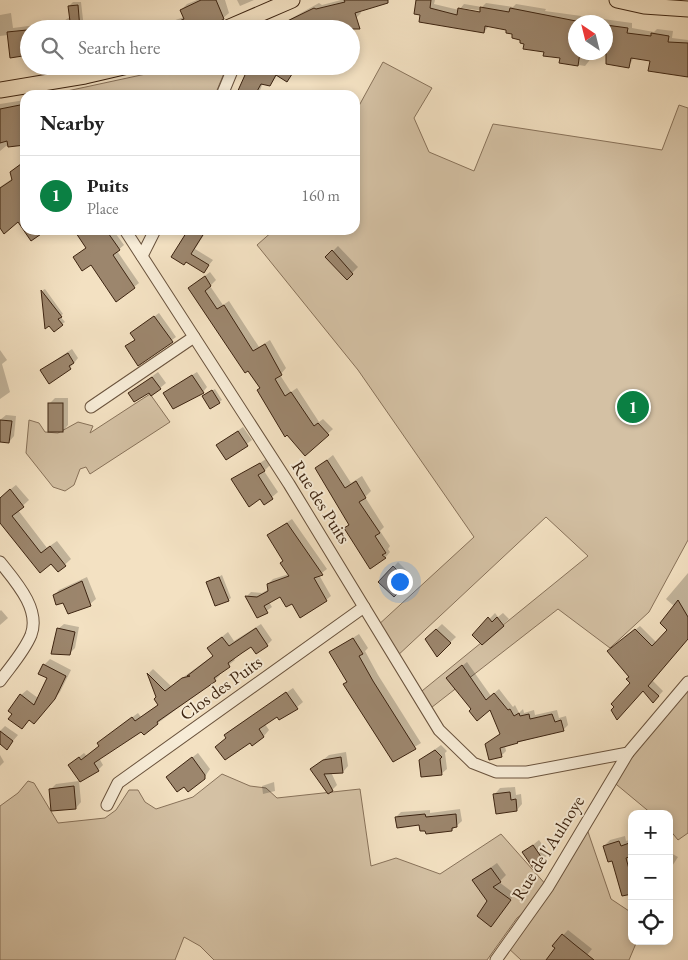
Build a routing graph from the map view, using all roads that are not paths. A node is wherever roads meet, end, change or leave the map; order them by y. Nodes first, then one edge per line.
1 (292, 0) edge
2 (617, 0) edge
3 (631, 2) edge
4 (688, 9) edge
5 (248, 20) edge
6 (92, 75) edge
7 (230, 75) edge
8 (0, 90) edge
9 (33, 90) edge
10 (224, 90) edge
11 (128, 235) edge
12 (152, 235) edge
13 (142, 256) junction
14 (194, 337) junction
15 (91, 407) dead end
16 (0, 562) edge
17 (364, 607) junction
18 (0, 681) edge
19 (688, 682) edge
20 (628, 753) junction
21 (107, 805) dead end
22 (496, 960) edge

1 - 5 main road
2 - 3 main road
3 - 4 main road
6 - 9 main road
7 - 10 street
8 - 9 main road
11 - 13 street, Rue des Puits
12 - 13 street
13 - 14 street, Rue des Puits
14 - 15 street
14 - 17 street, Rue des Puits
16 - 18 street
17 - 20 street, Rue des Puits
17 - 21 street, Clos des Puits
19 - 20 street, Rue de l'Aulnoye
20 - 22 street, Rue de l'Aulnoye

